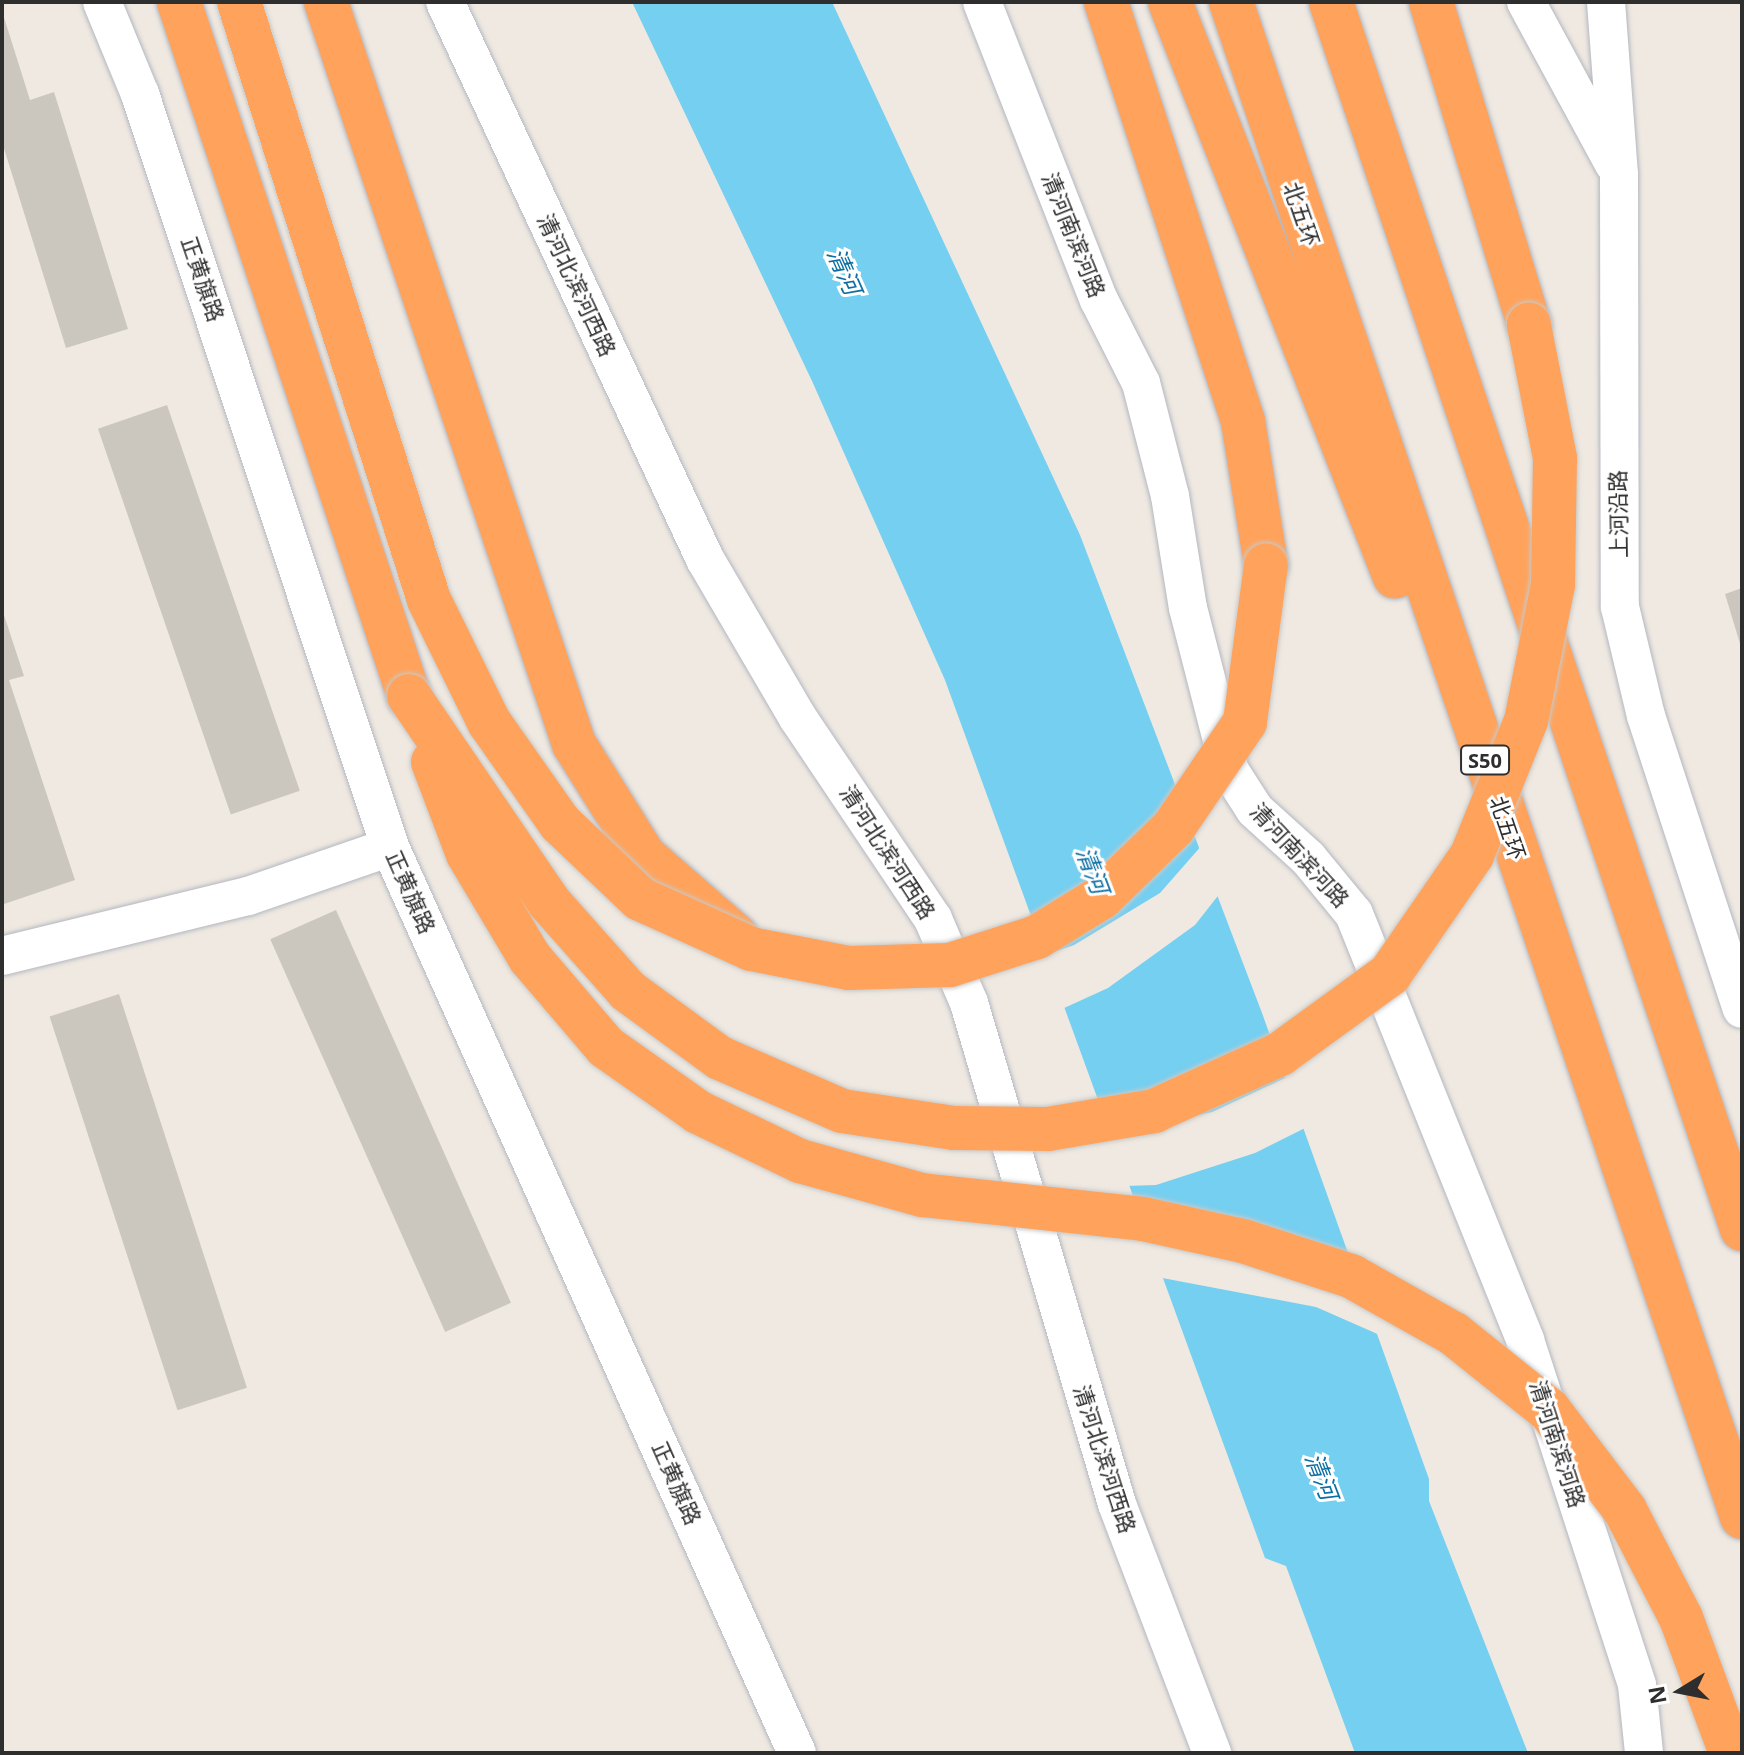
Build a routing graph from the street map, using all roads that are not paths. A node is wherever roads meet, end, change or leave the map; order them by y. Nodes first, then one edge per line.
1 (102, 2) edge
2 (179, 2) edge
3 (239, 2) edge
4 (326, 2) edge
5 (445, 2) edge
6 (982, 2) edge
7 (1106, 2) edge
8 (1170, 2) edge
9 (1231, 2) edge
10 (1331, 2) edge
11 (1431, 2) edge
12 (1526, 2) edge
13 (1606, 2) edge
14 (1619, 174) junction
15 (409, 696) junction
16 (390, 847) junction
17 (751, 949) junction
18 (2, 956) edge
19 (1742, 1009) edge
20 (1587, 1064) junction
21 (1742, 1229) edge
22 (1742, 1517) edge
23 (797, 1753) edge
24 (1212, 1753) edge
25 (1644, 1753) edge
26 (1731, 1753) edge

1 - 16 street, 正黄旗路
2 - 15 highway
3 - 17 highway, bridge
4 - 17 highway, bridge
5 - 24 street, 清河北滨河西路
6 - 25 street, 清河南滨河路
7 - 17 highway, bridge
8 - 20 highway
9 - 20 highway, 北五环 / S50
10 - 21 highway
11 - 15 highway, bridge
12 - 14 street
13 - 14 street, 上河沿路
14 - 19 street, 上河沿路
15 - 26 highway, bridge
16 - 18 street
16 - 23 street, 正黄旗路
20 - 22 highway, 北五环 / S50

